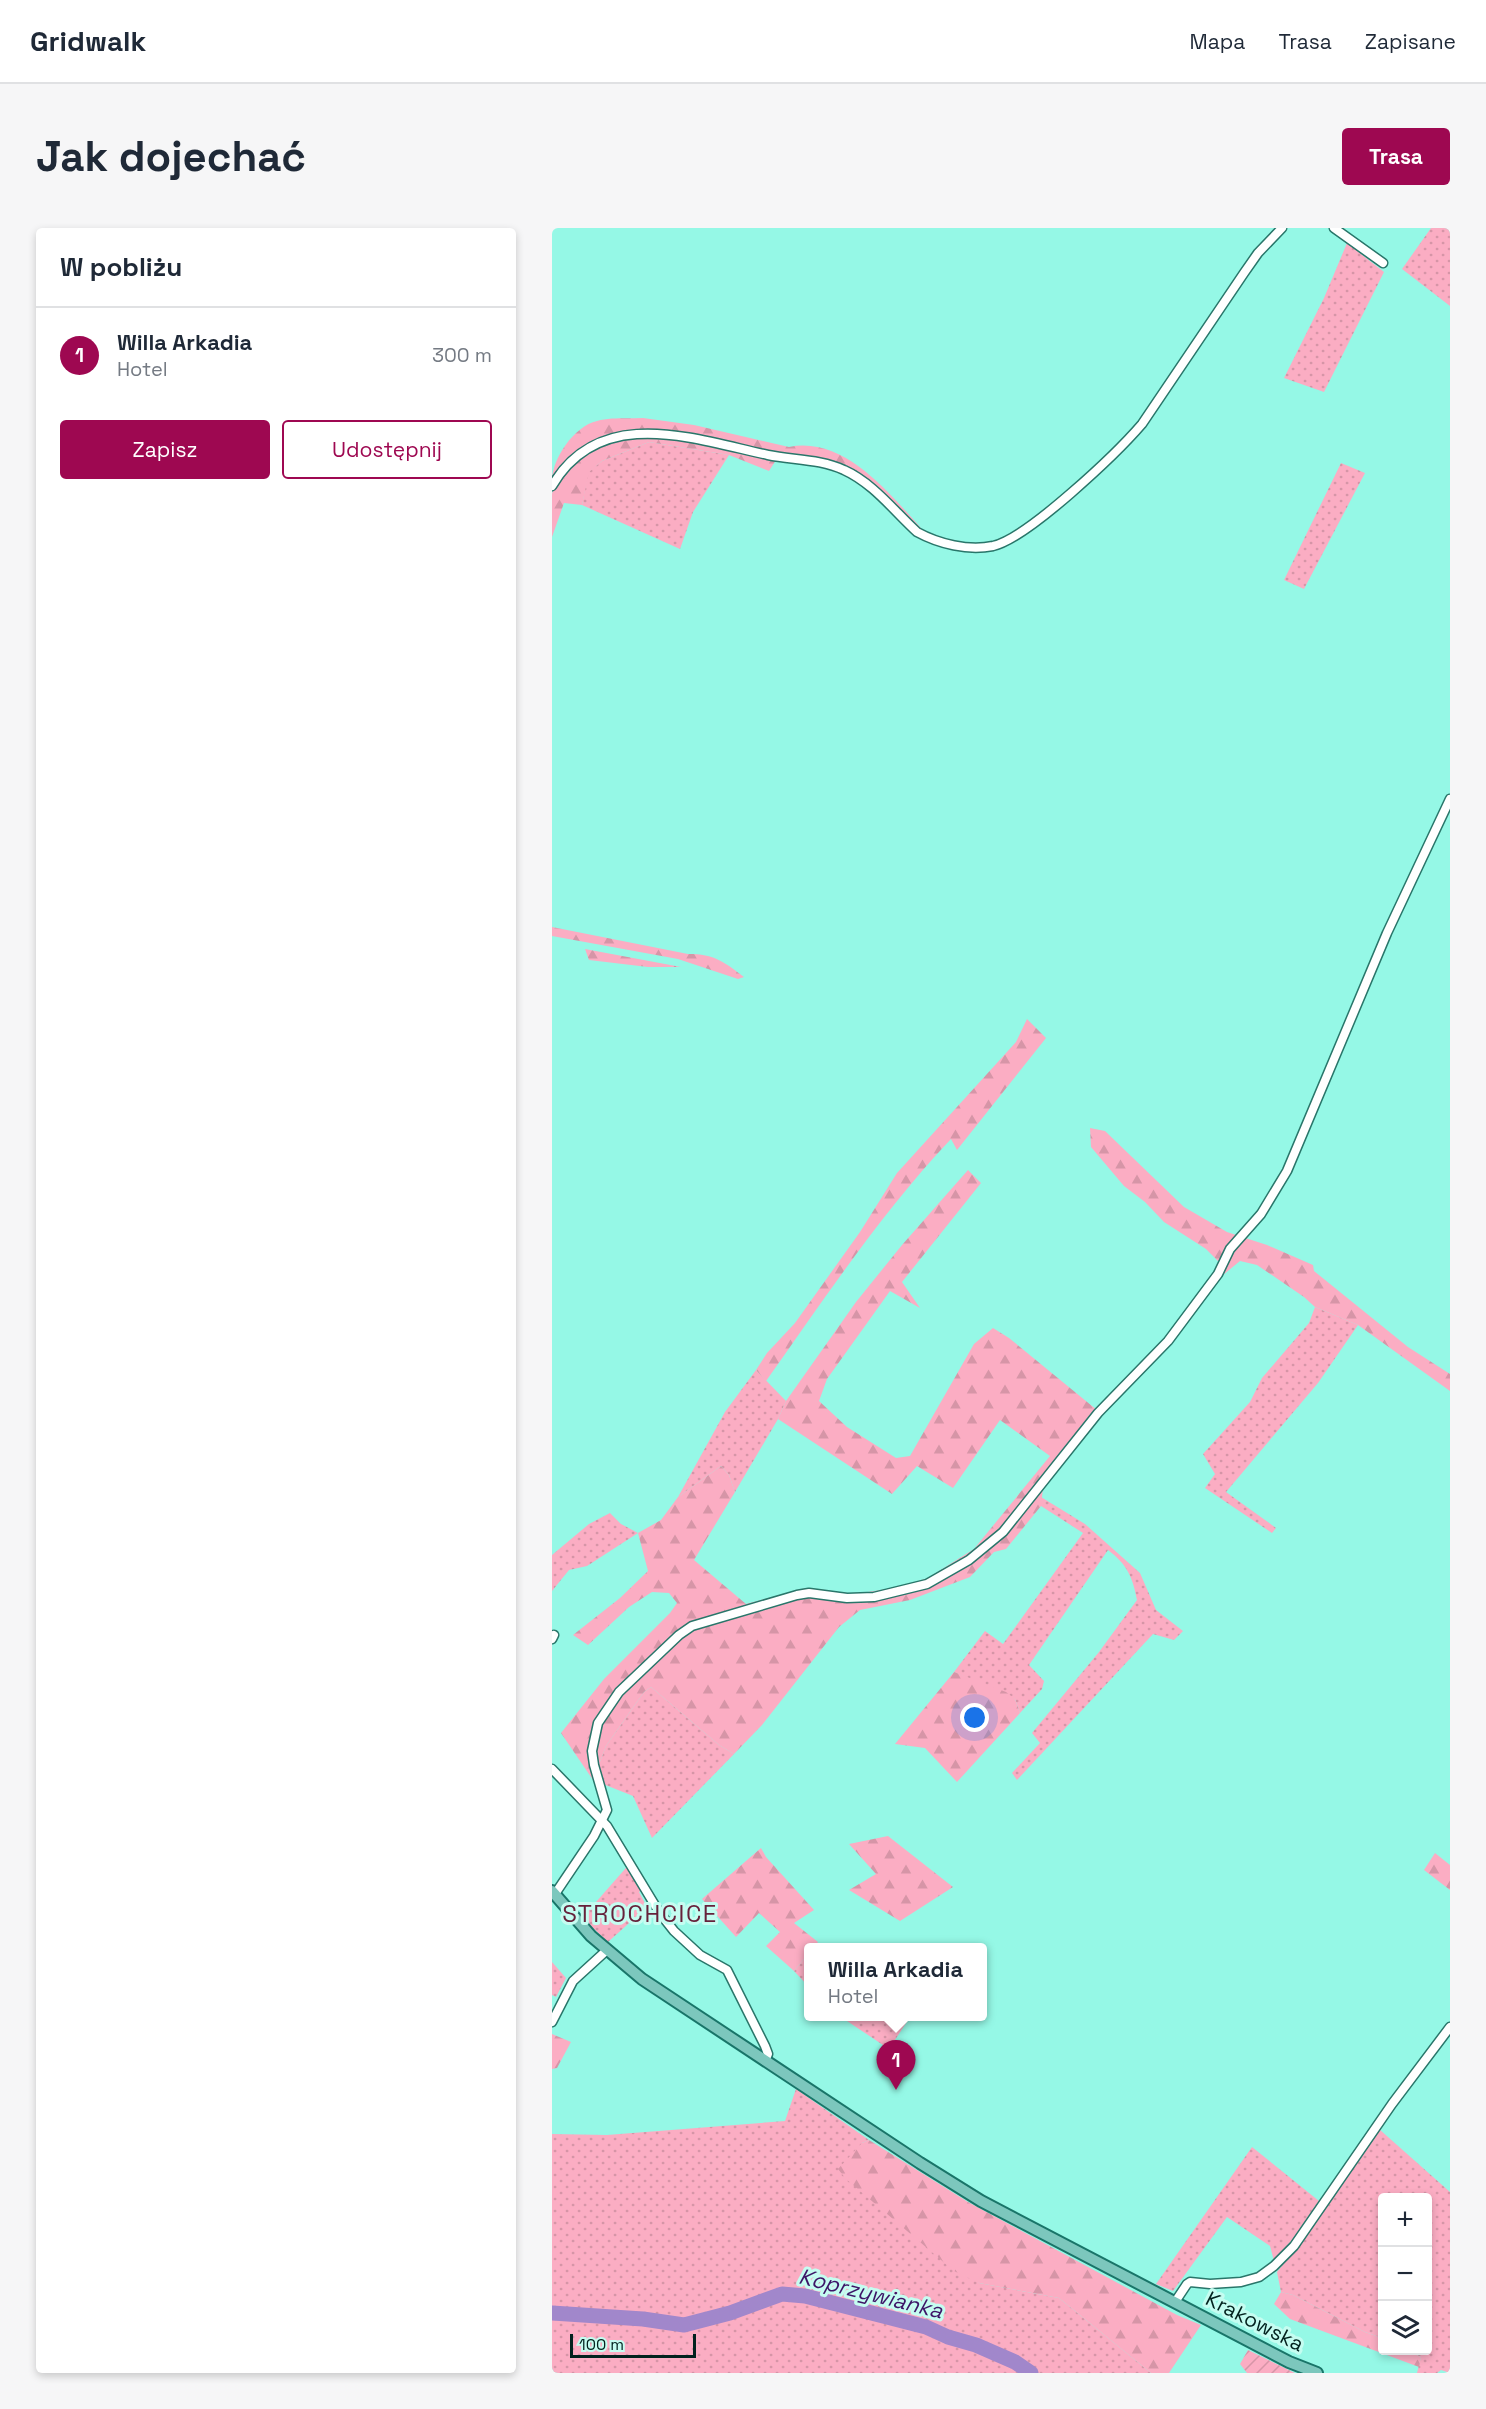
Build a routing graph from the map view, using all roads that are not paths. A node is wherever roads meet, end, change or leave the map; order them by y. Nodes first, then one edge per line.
1 (1282, 228) edge
2 (1334, 228) edge
3 (1383, 264) dead end
4 (552, 486) edge
5 (1450, 800) edge
6 (552, 1769) edge
7 (602, 1822) junction
8 (553, 1893) edge
9 (607, 1950) junction
10 (552, 2022) edge
11 (1450, 2027) edge
12 (765, 2061) junction
13 (1175, 2302) junction
14 (1317, 2373) edge

1 - 4 street
2 - 3 street
5 - 7 street
6 - 7 street
7 - 8 street
7 - 12 street
8 - 9 main road, Krakowska
9 - 10 street
9 - 12 main road, Krakowska
11 - 13 street
12 - 13 main road, Krakowska
13 - 14 main road, Krakowska

